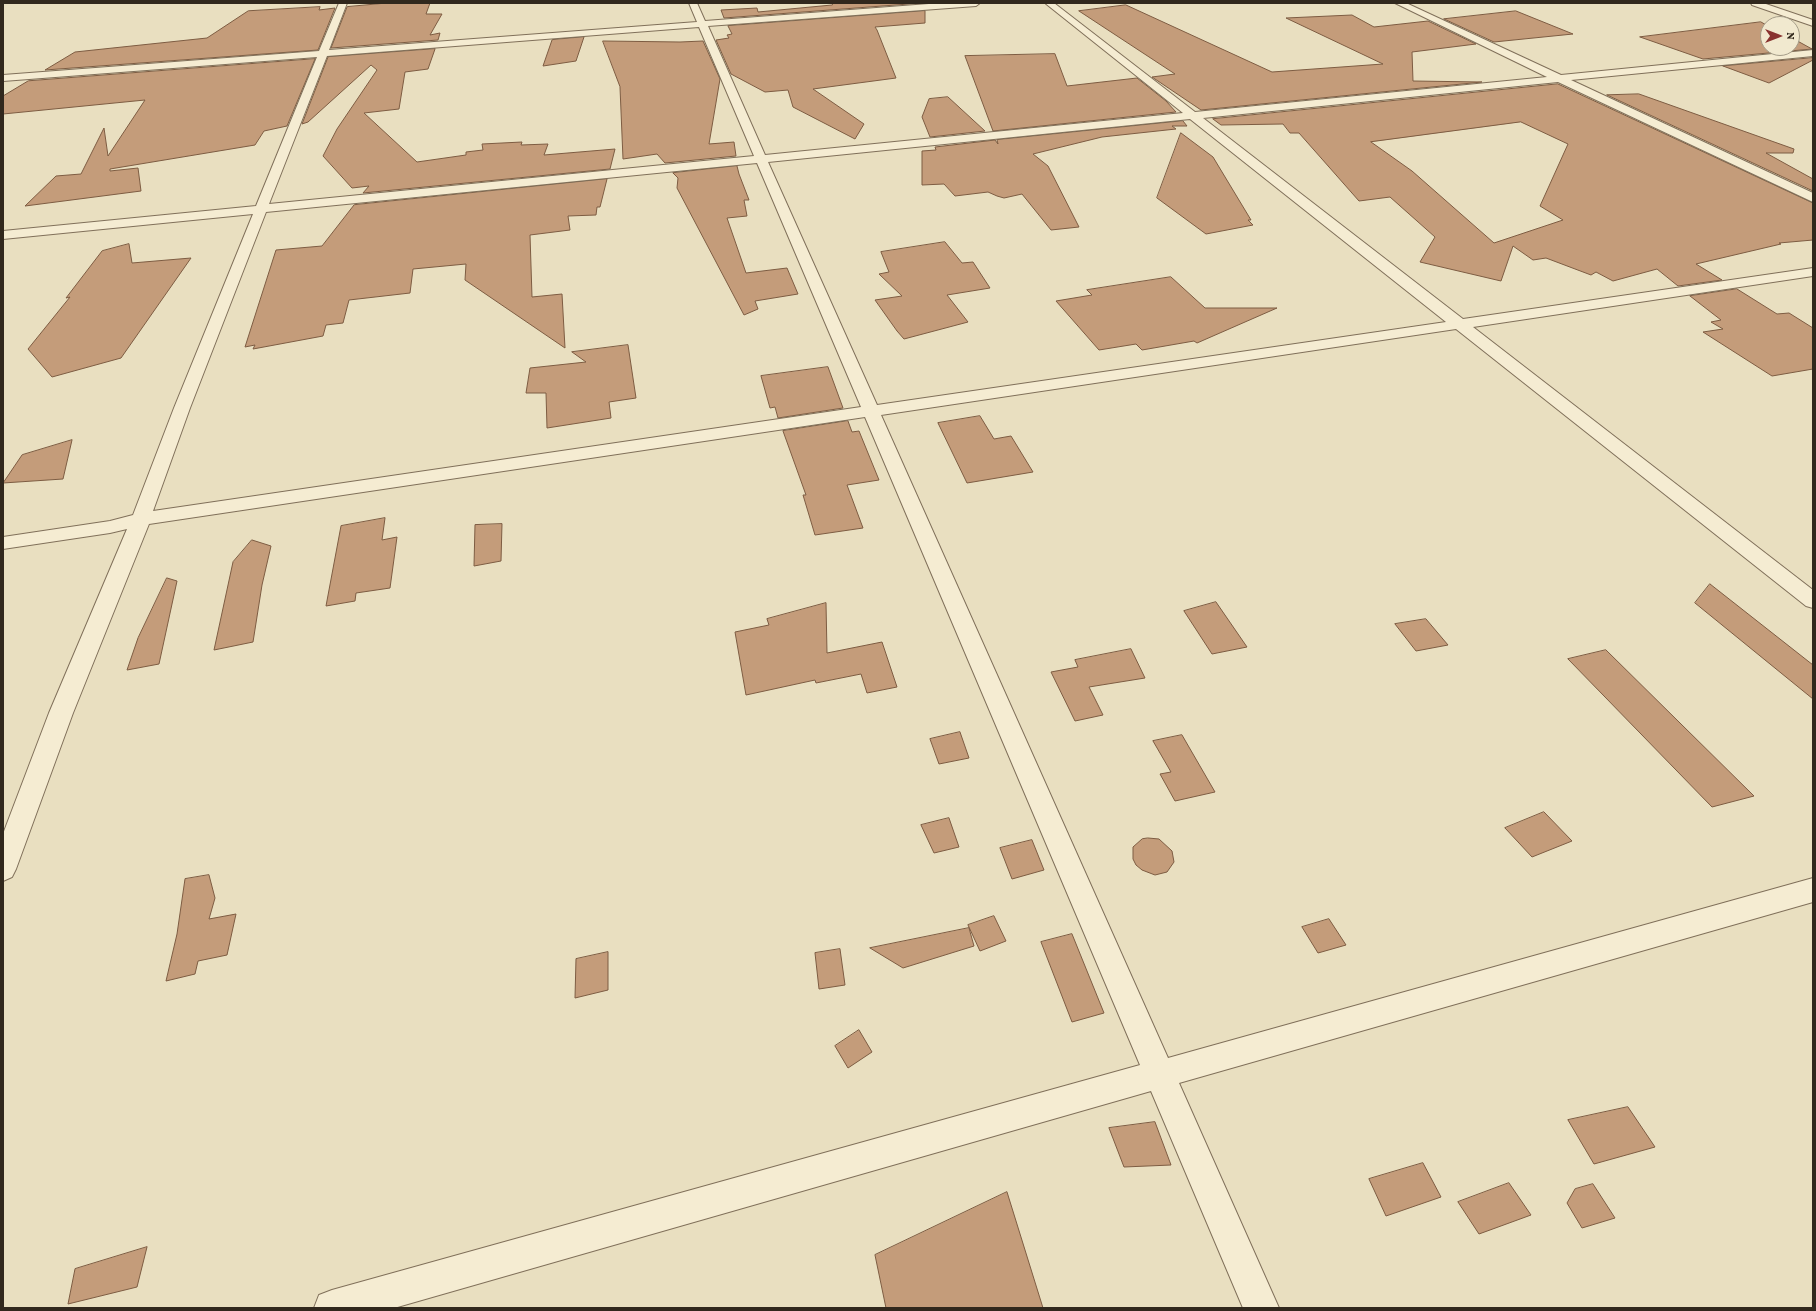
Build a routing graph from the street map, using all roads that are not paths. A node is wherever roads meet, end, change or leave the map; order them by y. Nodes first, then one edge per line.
1 (343, 3) edge
2 (693, 3) edge
3 (976, 3) edge
4 (1049, 3) edge
5 (1399, 3) edge
6 (1755, 3) edge
7 (1813, 22) edge
8 (702, 24) junction
9 (324, 53) junction
10 (1813, 53) edge
11 (3, 78) edge
12 (1559, 78) junction
13 (1192, 115) junction
14 (761, 159) junction
15 (1813, 198) edge
16 (262, 209) junction
17 (3, 235) edge
18 (1813, 272) edge
19 (1459, 324) junction
20 (871, 411) junction
21 (141, 519) junction
22 (3, 543) edge
23 (1813, 602) edge
24 (3, 869) edge
25 (1813, 890) edge
26 (1159, 1074) junction
27 (332, 1308) edge
28 (1261, 1308) edge

1 - 9 street
2 - 8 street
3 - 8 street
4 - 13 street
5 - 12 street
6 - 7 street
8 - 9 street
8 - 14 street
9 - 11 street
9 - 16 street
10 - 12 street
12 - 13 street
12 - 15 street
13 - 14 street
13 - 19 street
14 - 16 street
14 - 20 street
16 - 17 street
16 - 21 street
18 - 19 street
19 - 20 street
19 - 23 street
20 - 21 street
20 - 26 street
21 - 22 street
21 - 24 street
25 - 26 street
26 - 27 street
26 - 28 street

